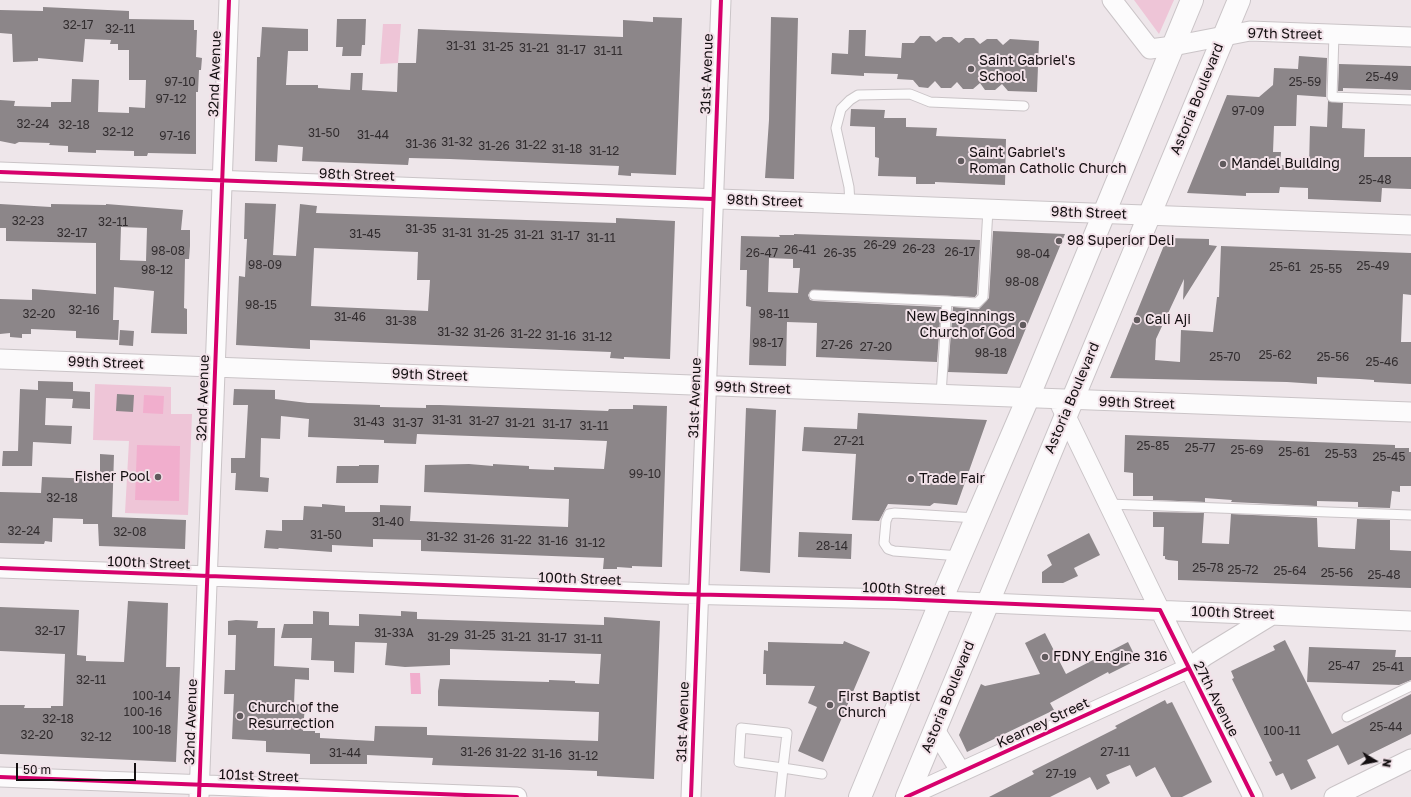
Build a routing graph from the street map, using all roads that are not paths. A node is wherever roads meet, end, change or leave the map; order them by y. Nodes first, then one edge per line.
1 (229, 0) edge
2 (721, 0) edge
3 (1112, 0) edge
4 (1192, 0) edge
5 (1239, 0) edge
6 (1334, 34) junction
7 (1223, 36) junction
8 (1411, 37) edge
9 (1173, 46) junction
10 (1411, 100) edge
11 (1024, 106) dead end
12 (0, 172) edge
13 (222, 180) junction
14 (714, 199) junction
15 (850, 204) junction
16 (988, 209) junction
17 (1104, 214) junction
18 (1149, 215) junction
19 (1411, 225) edge
20 (814, 295) dead end
21 (947, 301) junction
22 (0, 359) edge
23 (216, 367) junction
24 (706, 386) junction
25 (941, 395) junction
26 (1028, 398) junction
27 (1065, 405) junction
28 (1411, 412) edge
29 (1108, 504) junction
30 (1411, 515) edge
31 (976, 518) junction
32 (960, 556) junction
33 (0, 568) edge
34 (207, 576) junction
35 (699, 595) junction
36 (941, 601) junction
37 (987, 603) junction
38 (1160, 610) junction
39 (1272, 615) junction
40 (1411, 621) edge
41 (1189, 668) junction
42 (1411, 686) edge
43 (1347, 717) dead end
44 (935, 730) junction
45 (1411, 760) edge
46 (783, 768) junction
47 (961, 772) junction
48 (822, 774) dead end
49 (0, 777) edge
50 (200, 791) edge
51 (517, 797) edge
52 (691, 797) edge
53 (780, 797) edge
54 (860, 797) edge
55 (907, 797) edge
56 (1253, 797) edge
57 (1334, 797) edge

1 - 13 street, 32nd Avenue
2 - 14 street, 31st Avenue
3 - 9 street, 97th Street
4 - 9 main road
5 - 7 main road, Astoria Boulevard
6 - 7 street, 97th Street
6 - 8 street, 97th Street
6 - 10 lane
7 - 9 street, 97th Street
7 - 18 main road, Astoria Boulevard
9 - 17 main road
11 - 15 lane
12 - 13 street, 98th Street
13 - 14 street, 98th Street
13 - 23 street, 32nd Avenue
14 - 15 street, 98th Street
14 - 24 street, 31st Avenue
15 - 16 street, 98th Street
16 - 17 street, 98th Street
16 - 21 lane
17 - 18 street, 98th Street
17 - 26 main road
18 - 19 street, 98th Street
18 - 27 main road, Astoria Boulevard
20 - 21 lane
21 - 25 lane
22 - 23 street, 99th Street
23 - 24 street, 99th Street
23 - 34 street, 32nd Avenue
24 - 25 street, 99th Street
24 - 35 street, 31st Avenue
25 - 26 street, 99th Street
26 - 27 street, 99th Street
26 - 31 main road
27 - 28 street, 99th Street
27 - 29 street, 27th Avenue
27 - 37 main road, Astoria Boulevard
29 - 30 lane
29 - 38 street, 27th Avenue
31 - 32 main road
31 - 32 lane
32 - 36 main road
33 - 34 street, 100th Street
34 - 35 street, 100th Street
34 - 50 street, 32nd Avenue
35 - 36 street, 100th Street
35 - 52 street, 31st Avenue
36 - 37 street, 100th Street
36 - 54 main road
37 - 38 street, 100th Street
37 - 44 main road, Astoria Boulevard
38 - 39 street, 100th Street
38 - 41 street, 27th Avenue
39 - 40 street, 100th Street
39 - 41 street, Kearney Street
41 - 47 street, Kearney Street
41 - 56 street, 27th Avenue
42 - 43 lane
44 - 47 street
44 - 55 main road, Astoria Boulevard
45 - 57 street
46 - 46 lane
46 - 48 lane
46 - 53 lane
47 - 55 street, Kearney Street
49 - 50 street, 101st Street
50 - 51 street, 101st Street

